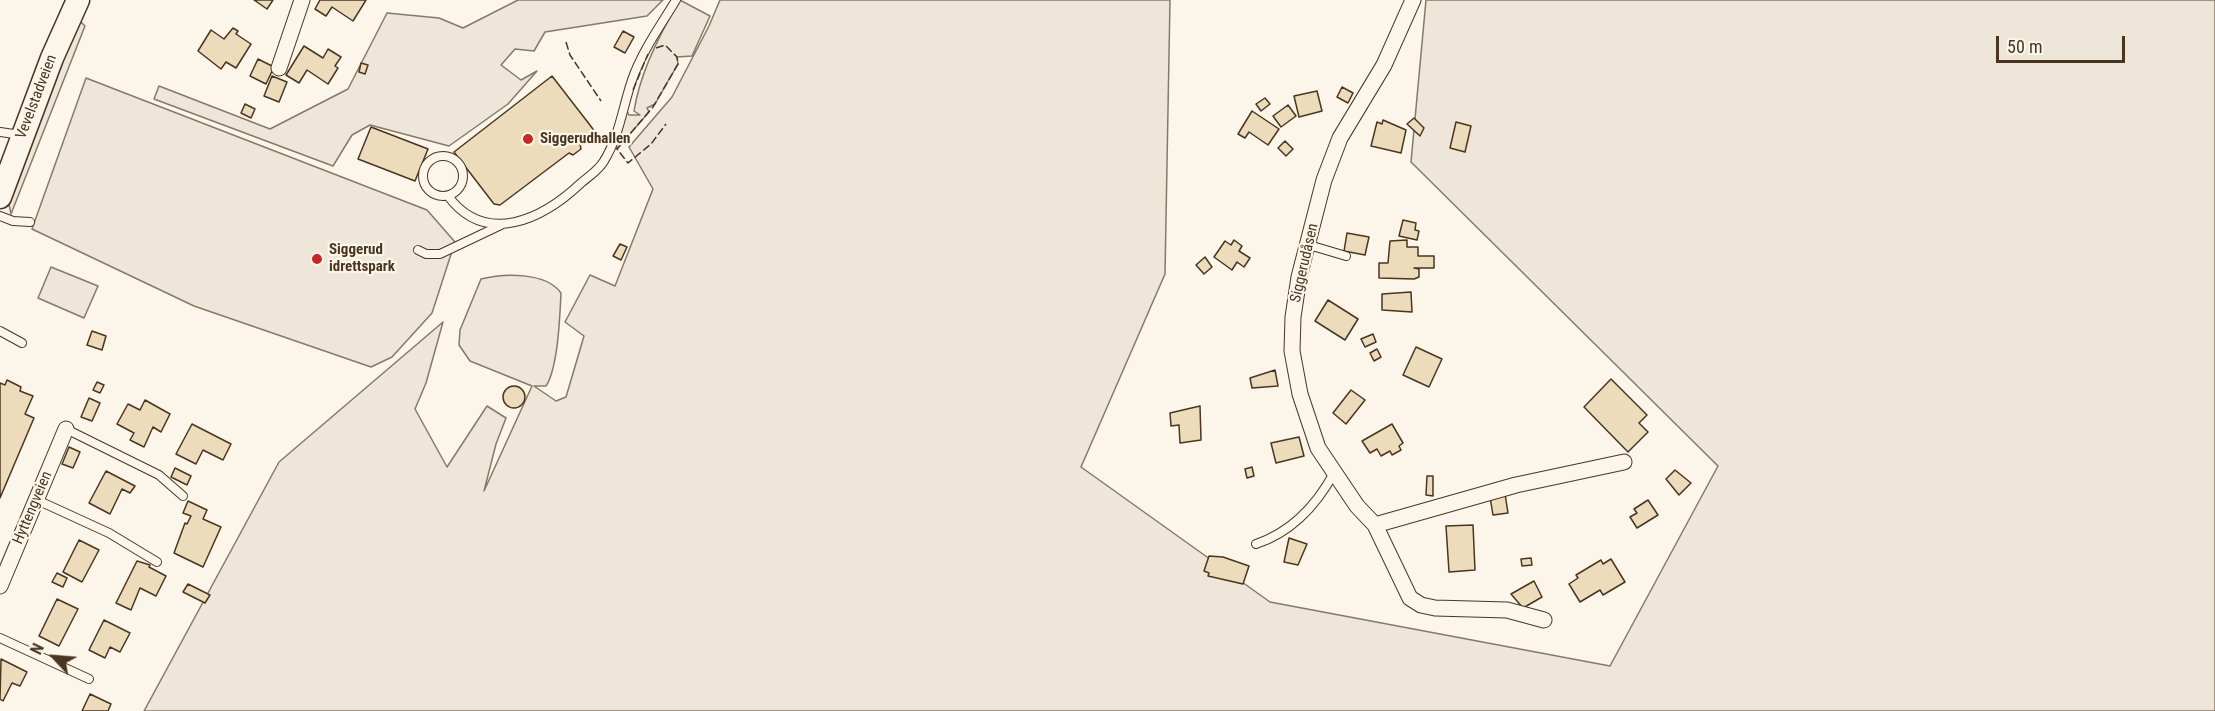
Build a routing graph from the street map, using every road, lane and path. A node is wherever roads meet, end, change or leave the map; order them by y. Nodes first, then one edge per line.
1 (78, 0) edge
2 (302, 0) edge
3 (676, 0) edge
4 (1413, 0) edge
5 (279, 68) dead end
6 (11, 134) edge
7 (448, 196) junction
8 (0, 197) edge
9 (0, 216) edge
10 (30, 222) dead end
11 (502, 224) junction
12 (1309, 245) junction
13 (418, 250) dead end
14 (1346, 256) dead end
15 (0, 331) edge
16 (22, 343) dead end
17 (66, 429) joint
18 (1624, 462) dead end
19 (1334, 473) junction
20 (183, 496) dead end
21 (36, 500) junction
22 (1375, 525) junction
23 (1256, 544) dead end
24 (157, 562) dead end
25 (0, 586) edge
26 (1544, 620) dead end
27 (0, 638) edge
28 (89, 679) dead end

1 - 6 main road, Vevelstadveien
2 - 5 street
3 - 11 lane
4 - 12 street, Siggerudåsen
6 - 8 main road, Vevelstadveien
7 - 7 lane
7 - 11 lane
9 - 10 lane
11 - 13 lane
12 - 14 lane
12 - 19 street, Siggerudåsen
15 - 16 lane
17 - 20 lane
17 - 21 street, Hyttengveien
18 - 22 street
19 - 22 street, Siggerudåsen
19 - 23 lane
21 - 24 lane
21 - 25 street, Hyttengveien
22 - 26 street, Siggerudåsen
27 - 28 lane

